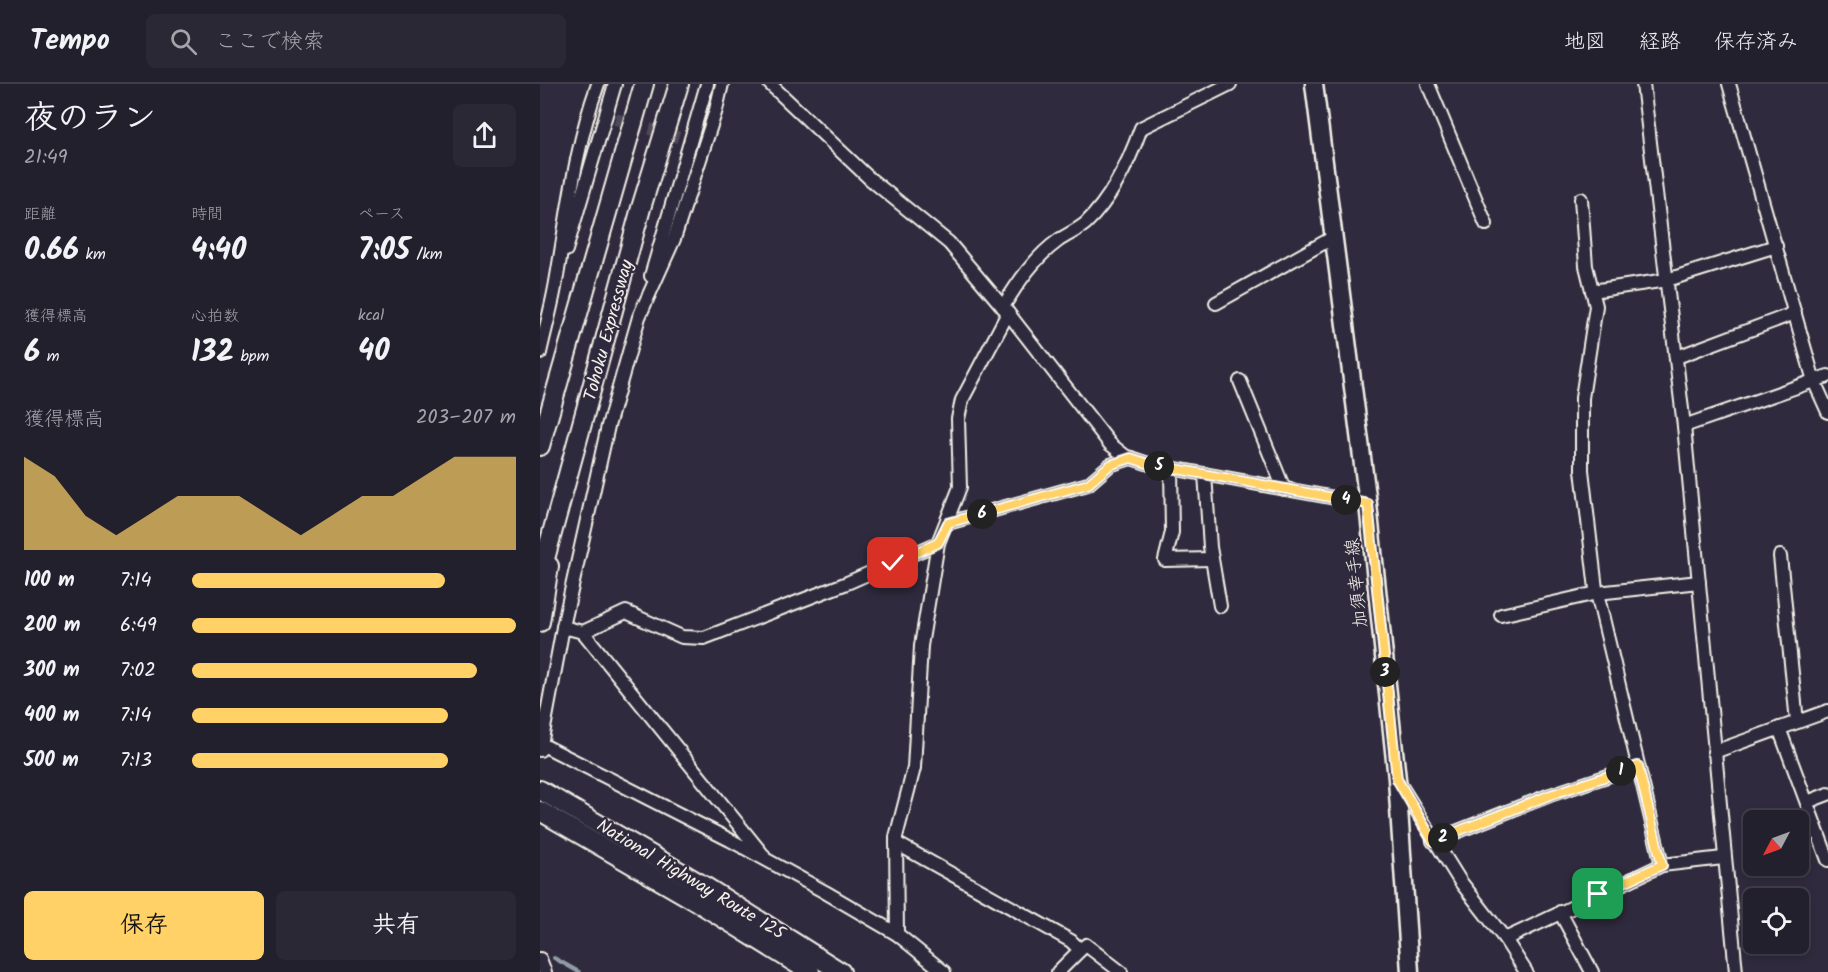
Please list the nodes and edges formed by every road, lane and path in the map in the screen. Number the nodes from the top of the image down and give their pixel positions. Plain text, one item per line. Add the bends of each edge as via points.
1 (598, 84) edge
2 (615, 84) edge
3 (644, 84) edge
4 (679, 84) edge
5 (706, 84) edge
6 (722, 84) edge
7 (770, 84) edge
8 (1230, 84) edge
9 (1314, 84) edge
10 (1428, 84) edge
11 (1643, 84) edge
12 (1729, 84) edge
13 (1581, 200) dead end
14 (1486, 224) dead end
15 (1334, 237) junction
16 (1776, 246) junction
17 (1667, 280) junction
18 (556, 283) junction
19 (1592, 291) junction
20 (1216, 303) dead end
21 (1006, 310) junction
22 (1795, 312) junction
23 (639, 317) junction
24 (540, 353) edge
25 (1677, 357) junction
26 (1828, 376) edge
27 (1240, 381) dead end
28 (1814, 381) junction
29 (1828, 412) edge
30 (1684, 426) junction
31 (540, 446) edge
32 (1131, 458) junction
33 (1171, 468) junction
34 (1205, 474) junction
35 (1284, 489) junction
36 (1368, 504) junction
37 (557, 514) junction
38 (948, 523) junction
39 (938, 543) junction
40 (1780, 556) dead end
41 (1212, 559) junction
42 (540, 577) edge
43 (1699, 582) junction
44 (1598, 593) junction
45 (1220, 606) dead end
46 (1501, 615) dead end
47 (540, 622) edge
48 (563, 627) junction
49 (583, 632) junction
50 (1828, 711) edge
51 (1797, 722) junction
52 (1779, 728) junction
53 (541, 744) edge
54 (540, 750) edge
55 (1714, 752) junction
56 (1638, 766) junction
57 (1397, 779) junction
58 (540, 790) edge
59 (1828, 794) edge
60 (1806, 802) junction
61 (540, 811) edge
62 (599, 833) junction
63 (1433, 841) junction
64 (896, 843) junction
65 (1723, 858) junction
66 (767, 860) junction
67 (1828, 860) edge
68 (1662, 865) junction
69 (1560, 912) junction
70 (897, 934) junction
71 (1505, 939) junction
72 (1080, 950) junction
73 (540, 959) edge
74 (545, 972) edge
75 (810, 972) edge
76 (840, 972) edge
77 (944, 972) edge
78 (1058, 972) edge
79 (1121, 972) edge
80 (1410, 972) edge
81 (1526, 972) edge
82 (1592, 972) edge
83 (1736, 972) edge

1 - 18 street via 570,191
2 - 18 street via 610,117
3 - 31 highway, Tohoku Expressway
4 - 37 highway, Tohoku Expressway
5 - 23 street via 685,139
6 - 23 street via 674,239
7 - 21 street via 869,178 949,243
8 - 21 street via 1141,128 1127,166 1101,205 1088,221 1058,241 1027,271
9 - 15 main road, 加須幸手線
10 - 14 street
11 - 17 street
12 - 16 street
13 - 19 street
15 - 20 street
15 - 36 main road, 加須幸手線
16 - 17 street
16 - 22 street
17 - 19 street
17 - 25 street
18 - 24 street
19 - 44 street via 1596,306 1582,398 1582,470
21 - 32 street via 1110,444
21 - 38 street via 962,400 958,437 960,486
22 - 25 street
22 - 28 street
23 - 48 street via 608,426
25 - 30 street
26 - 28 street
27 - 35 street
28 - 29 street
28 - 30 street
30 - 43 street
32 - 33 street
32 - 38 street via 1110,465 1088,484
33 - 34 street
33 - 41 street via 1172,532 1165,560
34 - 35 street
34 - 41 street
35 - 36 street
36 - 57 main road, 加須幸手線
37 - 42 highway, Tohoku Expressway
37 - 47 highway
38 - 39 street
39 - 49 street via 704,638 682,637 626,612
39 - 64 street via 921,646 914,768
40 - 51 street
41 - 45 street
43 - 44 street
43 - 55 street
44 - 46 street
44 - 56 street
48 - 49 street
48 - 53 street
49 - 66 street
50 - 51 street
51 - 52 street
52 - 55 street
52 - 60 street
53 - 54 street
53 - 66 street
55 - 65 street
56 - 63 street via 1550,795
56 - 68 street
57 - 63 street
57 - 80 main road, 加須幸手線
58 - 62 highway, National Highway Route 125
59 - 60 street
60 - 67 street
61 - 62 highway, National Highway Route 125
62 - 75 highway, National Highway Route 125
62 - 76 highway, National Highway Route 125
63 - 71 street
64 - 70 street
64 - 72 street via 1071,941
65 - 68 street
65 - 83 street
66 - 70 street
68 - 69 street
69 - 71 street
69 - 82 street
70 - 77 street
71 - 81 street
72 - 78 street
72 - 79 street via 1086,945
73 - 74 street

